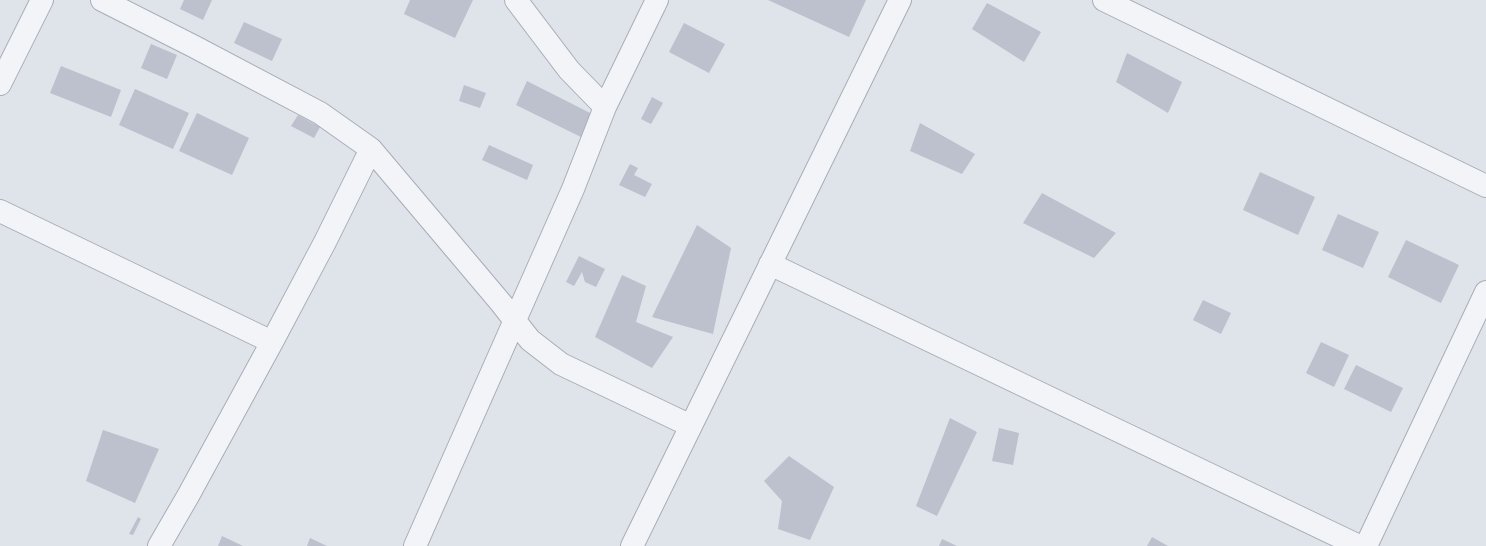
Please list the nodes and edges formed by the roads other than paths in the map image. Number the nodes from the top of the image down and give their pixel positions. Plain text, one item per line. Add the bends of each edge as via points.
1 (42, 0) edge
2 (102, 0) edge
3 (516, 0) edge
4 (657, 0) edge
5 (900, 0) edge
6 (1104, 0) edge
7 (0, 84) edge
8 (605, 107) junction
9 (371, 149) junction
10 (1486, 186) edge
11 (0, 211) edge
12 (770, 264) junction
13 (1486, 292) edge
14 (514, 319) junction
15 (272, 342) junction
16 (691, 426) junction
17 (159, 546) edge
18 (415, 546) edge
19 (632, 546) edge
20 (1359, 546) edge
21 (1366, 546) edge

1 - 7 street
2 - 9 street via 320,113
3 - 8 street via 569,70
4 - 8 street
5 - 12 street
6 - 10 street
8 - 14 street via 573,189
9 - 14 street
9 - 15 street
11 - 15 street
12 - 16 street
12 - 20 street
13 - 21 street
14 - 16 street via 530,340 561,364
14 - 18 street
15 - 17 street
16 - 19 street

